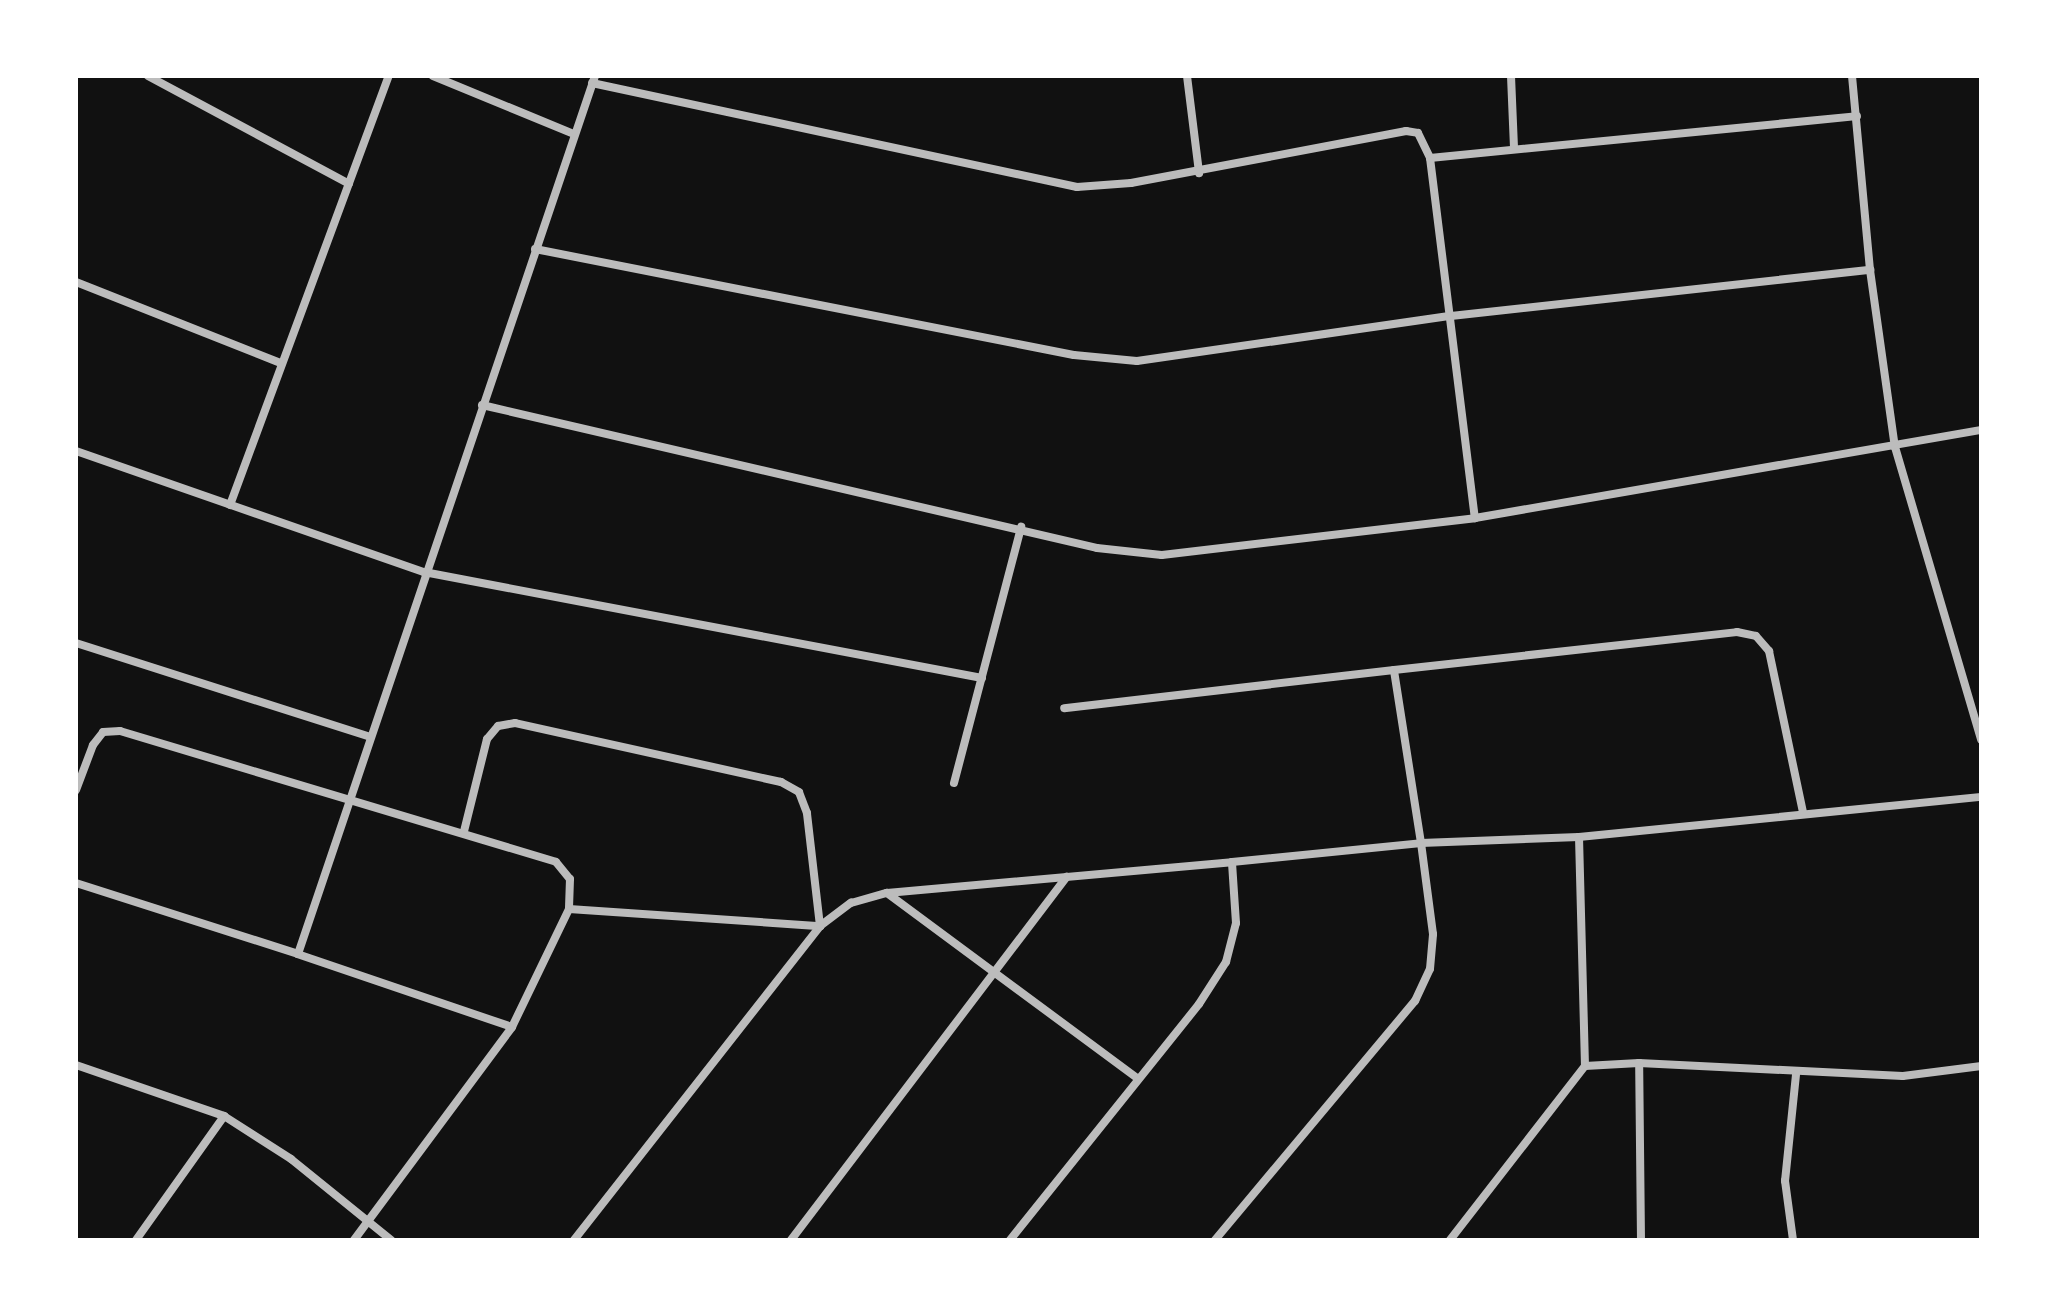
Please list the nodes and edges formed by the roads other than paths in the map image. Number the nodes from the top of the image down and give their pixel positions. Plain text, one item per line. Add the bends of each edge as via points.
1 (148, 76) edge
2 (389, 76) edge
3 (433, 76) edge
4 (1187, 76) edge
5 (1511, 76) edge
6 (1852, 76) edge
7 (594, 80) edge
8 (1857, 116) junction
9 (574, 134) junction
10 (1514, 149) junction
11 (1430, 158) junction
12 (1199, 173) junction
13 (349, 184) junction
14 (535, 249) junction
15 (1870, 270) junction
16 (76, 282) edge
17 (1451, 316) junction
18 (281, 363) junction
19 (482, 405) junction
20 (1981, 430) edge
21 (1895, 447) junction
22 (76, 451) edge
23 (230, 505) junction
24 (1475, 518) junction
25 (1021, 527) junction
26 (424, 572) junction
27 (76, 643) edge
28 (1394, 670) junction
29 (982, 678) junction
30 (1981, 706) edge
31 (1064, 708) dead end
32 (1971, 710) junction
33 (368, 736) junction
34 (1981, 740) edge
35 (954, 783) dead end
36 (76, 790) edge
37 (1981, 797) edge
38 (347, 799) junction
39 (1803, 813) junction
40 (464, 831) junction
41 (1579, 837) junction
42 (1421, 843) junction
43 (1232, 862) junction
44 (1067, 877) junction
45 (76, 883) edge
46 (887, 893) junction
47 (569, 909) junction
48 (820, 926) junction
49 (298, 954) junction
50 (996, 973) junction
51 (512, 1027) junction
52 (1639, 1063) junction
53 (76, 1065) edge
54 (1585, 1066) junction
55 (1981, 1066) edge
56 (1796, 1075) junction
57 (1136, 1077) junction
58 (224, 1116) junction
59 (368, 1222) junction
60 (136, 1240) edge
61 (354, 1240) edge
62 (391, 1240) edge
63 (574, 1240) edge
64 (791, 1240) edge
65 (1010, 1240) edge
66 (1215, 1240) edge
67 (1450, 1240) edge
68 (1641, 1240) edge
69 (1793, 1240) edge

1 - 13 street
2 - 13 street
3 - 9 street
4 - 12 street
5 - 10 street
6 - 8 street
7 - 9 street
7 - 12 street via 1077,187
8 - 10 street
8 - 15 street
9 - 14 street
10 - 11 street
11 - 12 street via 1426,140 1406,131
11 - 17 street
13 - 18 street
14 - 17 street via 1074,355 1137,361
14 - 19 street
15 - 17 street
15 - 21 street
16 - 18 street
17 - 24 street
18 - 23 street
19 - 25 street
19 - 26 street
20 - 21 street
21 - 24 street
21 - 32 street
22 - 23 street
23 - 26 street
24 - 25 street via 1162,555 1097,548
25 - 29 street
26 - 29 street
26 - 33 street
27 - 33 street
28 - 31 street
28 - 39 street via 1737,632 1756,636 1769,651
28 - 42 street
29 - 35 street
30 - 32 street
32 - 34 street
33 - 38 street
36 - 38 street via 93,745 103,732 120,731
37 - 39 street
38 - 40 street
38 - 49 street
39 - 41 street
40 - 47 street via 556,862 570,879
40 - 48 street via 487,739 498,726 515,723 781,782 799,792 807,813
41 - 42 street
41 - 54 street
42 - 43 street
42 - 66 street via 1433,934 1430,969 1415,1001
43 - 44 street
43 - 57 street via 1236,923 1226,962 1199,1004
44 - 46 street
44 - 50 street
45 - 49 street
46 - 48 street via 851,903
46 - 50 street
47 - 48 street
47 - 51 street
48 - 63 street
49 - 51 street
50 - 57 street
50 - 64 street
51 - 59 street
52 - 54 street
52 - 56 street
52 - 68 street
53 - 58 street
54 - 67 street
55 - 56 street via 1903,1076
56 - 69 street via 1785,1181
57 - 65 street
58 - 59 street via 291,1159
58 - 60 street
59 - 61 street
59 - 62 street

